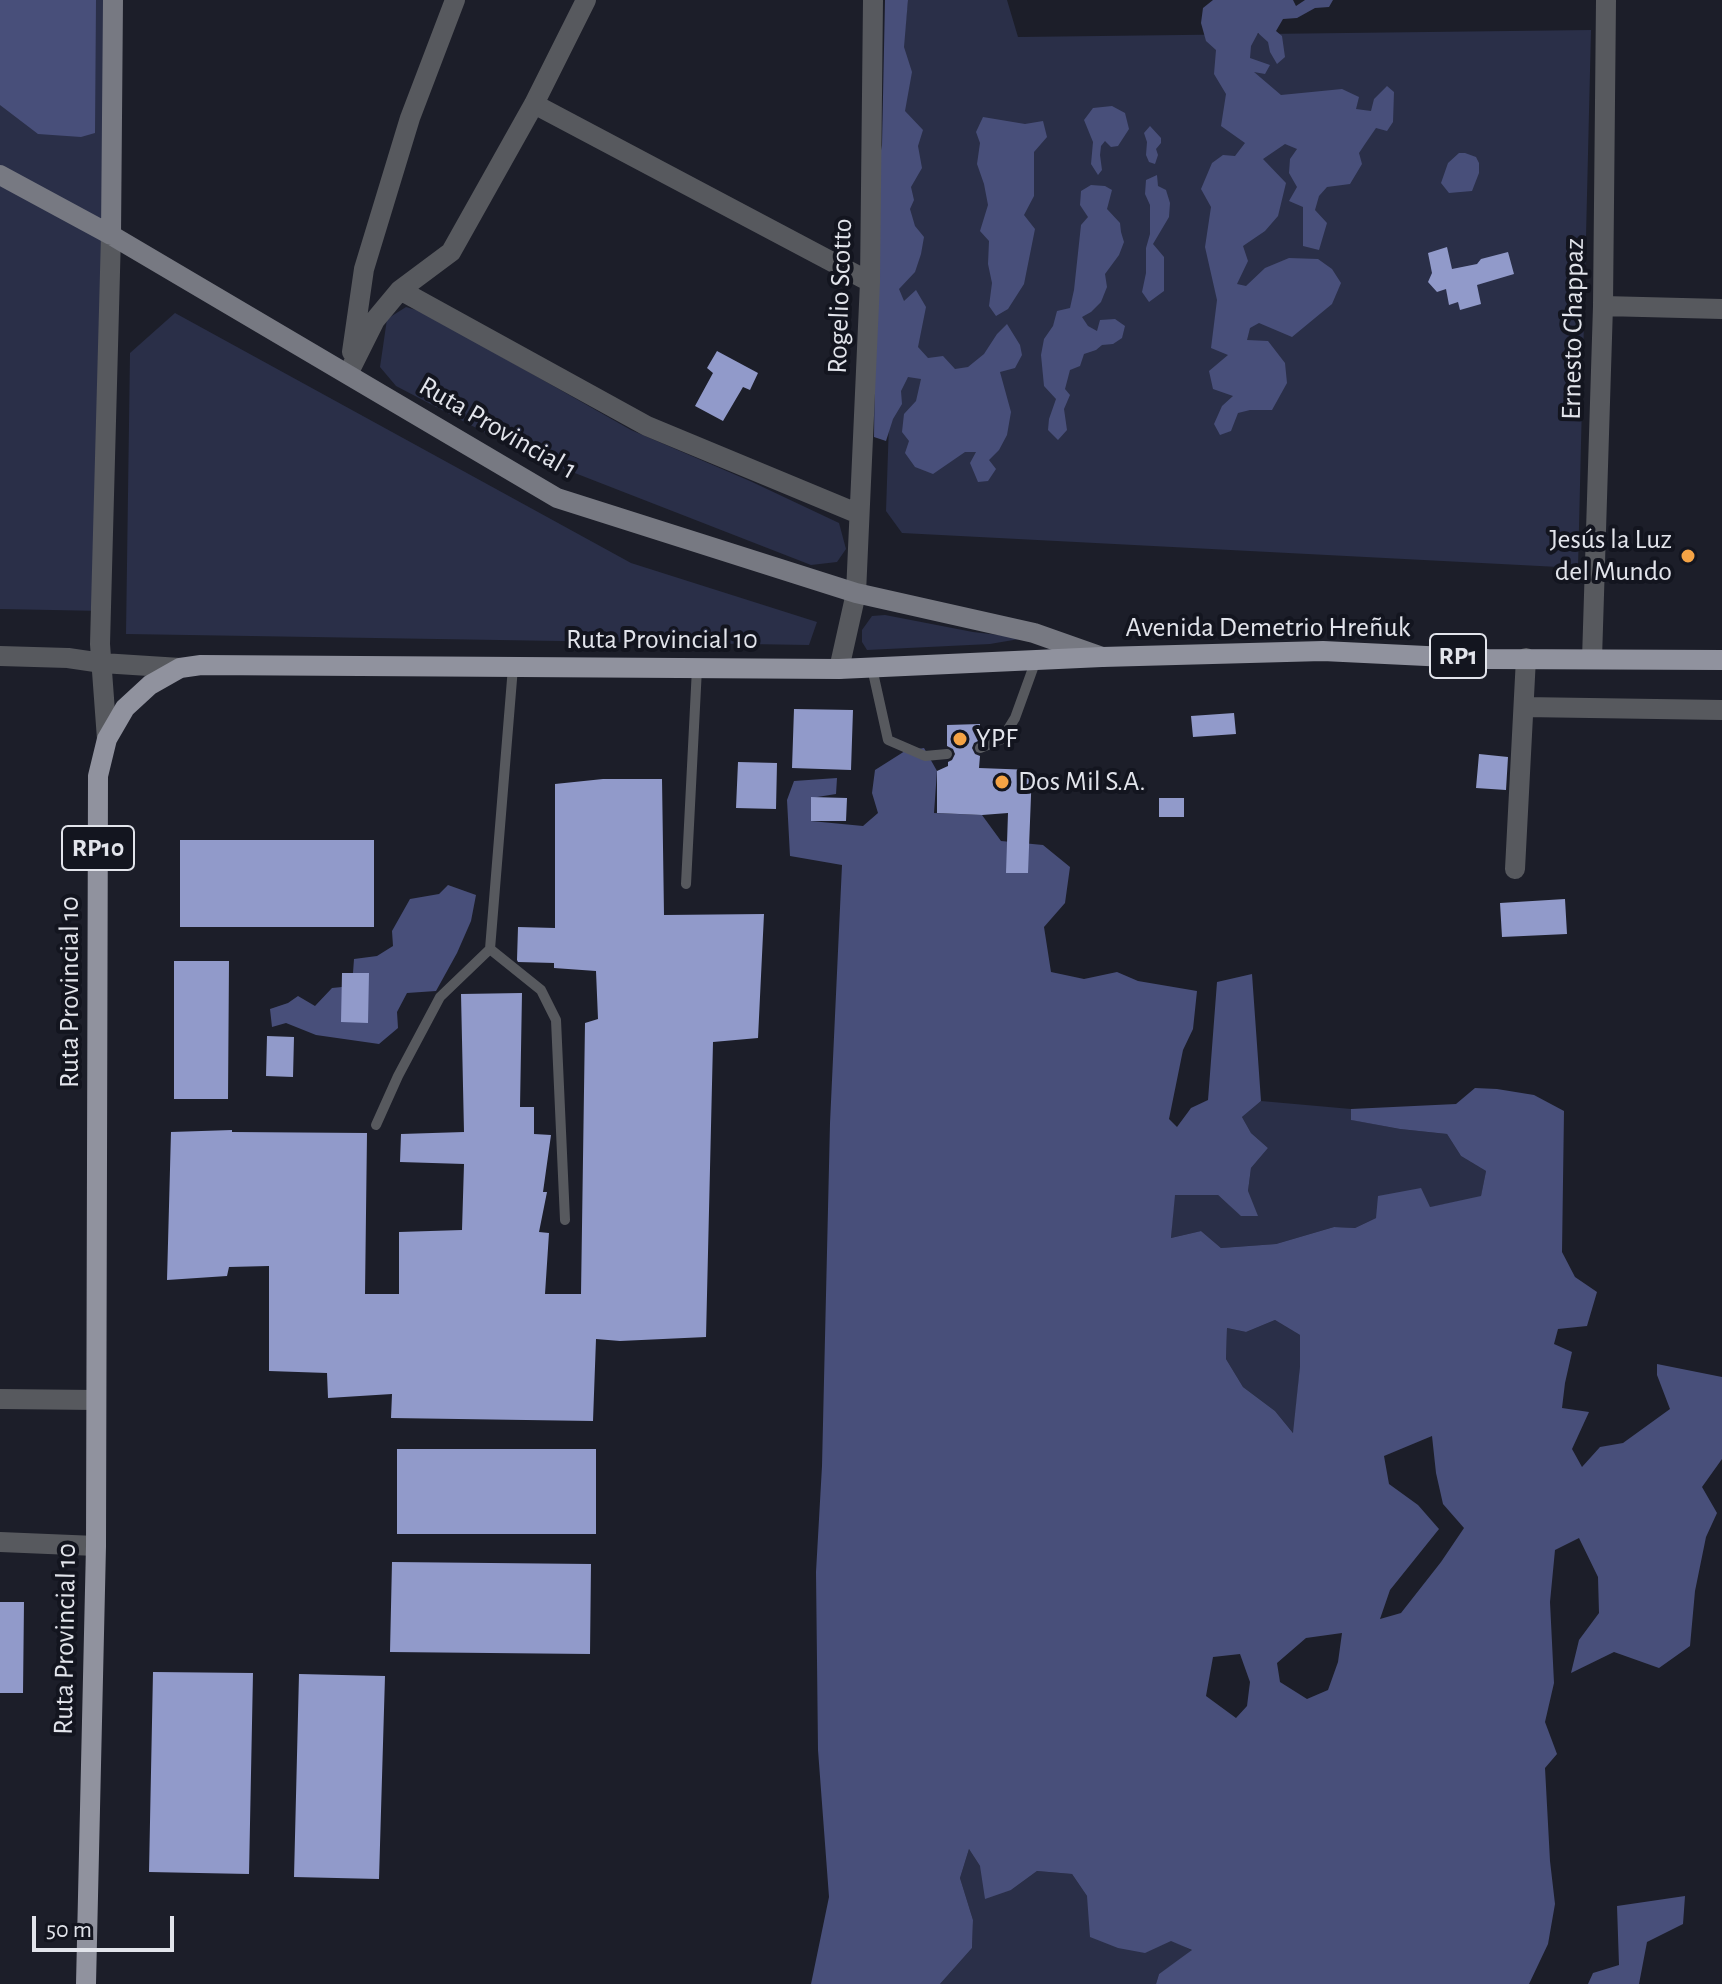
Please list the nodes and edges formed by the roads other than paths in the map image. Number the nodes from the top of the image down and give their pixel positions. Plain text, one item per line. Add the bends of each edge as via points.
1 (113, 0) edge
2 (455, 0) edge
3 (586, 0) edge
4 (873, 0) edge
5 (1606, 0) edge
6 (534, 104) junction
7 (0, 175) edge
8 (111, 235) junction
9 (870, 282) junction
10 (400, 290) junction
11 (1603, 306) junction
12 (1722, 309) edge
13 (348, 374) junction
14 (859, 514) junction
15 (856, 593) junction
16 (0, 656) edge
17 (1102, 657) junction
18 (1526, 658) junction
19 (1592, 659) junction
20 (1036, 660) junction
21 (1722, 660) edge
22 (102, 663) junction
23 (513, 667) junction
24 (180, 668) junction
25 (697, 668) junction
26 (872, 668) junction
27 (839, 669) junction
28 (1524, 707) junction
29 (1722, 710) edge
30 (107, 739) junction
31 (980, 748) dead end
32 (947, 754) dead end
33 (1515, 869) dead end
34 (686, 884) dead end
35 (490, 949) junction
36 (376, 1125) dead end
37 (565, 1220) dead end
38 (0, 1399) edge
39 (96, 1400) junction
40 (0, 1542) edge
41 (96, 1546) junction
42 (86, 1984) edge

1 - 8 main road
2 - 13 street via 410,118 364,269
3 - 6 street
4 - 9 street, Rogelio Scotto
5 - 11 street, Ernesto Chappaz
6 - 9 street
6 - 10 street via 451,252
7 - 8 main road, Ruta Provincial 1 / RP1
8 - 13 main road, Ruta Provincial 1 / RP1
8 - 22 street
9 - 14 street, Rogelio Scotto
10 - 13 street via 375,320
10 - 14 street via 647,426
11 - 12 street
11 - 19 street, Ernesto Chappaz
13 - 15 main road, Ruta Provincial 1 / RP1 via 557,498
14 - 15 street, Rogelio Scotto
15 - 17 main road, Ruta Provincial 1 / RP1 via 1034,633
15 - 27 street, Rogelio Scotto
16 - 22 street
17 - 18 main road, Avenida Demetrio Hreñuk / RP1 via 1323,651
17 - 20 main road, Ruta Provincial 10 / RP10
18 - 19 main road, Avenida Demetrio Hreñuk / RP1
18 - 28 street
19 - 21 main road, Avenida Demetrio Hreñuk / RP1
20 - 26 main road, Ruta Provincial 10 / RP10
20 - 31 lane via 1002,739
22 - 24 street
22 - 30 street
23 - 24 main road, Ruta Provincial 10 / RP10
23 - 25 main road, Ruta Provincial 10 / RP10
23 - 35 lane
24 - 30 main road, Ruta Provincial 10 / RP10 via 125,708
25 - 27 main road, Ruta Provincial 10 / RP10
25 - 34 lane
26 - 27 main road, Ruta Provincial 10 / RP10
26 - 32 lane via 888,740 925,756
28 - 29 street
28 - 33 street
30 - 39 main road, Ruta Provincial 10 / RP10 via 98,776
35 - 36 lane via 440,997
35 - 37 lane via 541,990 556,1020
38 - 39 street
39 - 41 main road, Ruta Provincial 10 / RP10
40 - 41 street
41 - 42 main road, Ruta Provincial 10 / RP10

